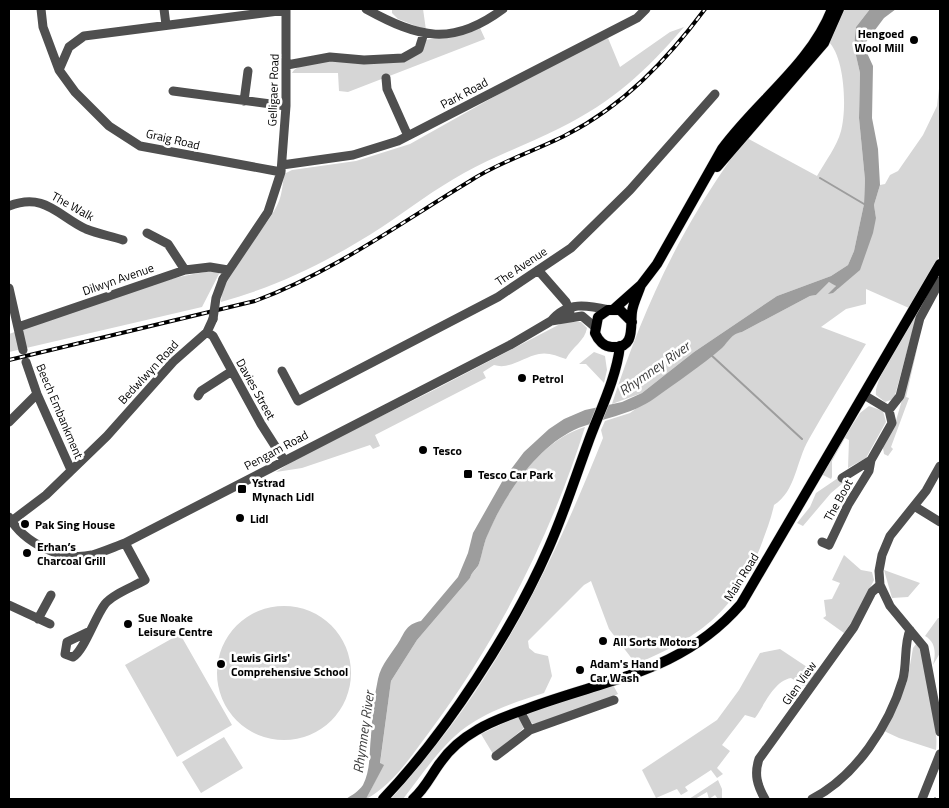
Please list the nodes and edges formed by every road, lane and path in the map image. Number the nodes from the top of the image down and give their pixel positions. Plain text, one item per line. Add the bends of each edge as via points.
1 (41, 9) edge
2 (164, 9) edge
3 (366, 9) edge
4 (390, 9) edge
5 (503, 9) edge
6 (646, 9) edge
7 (832, 9) edge
8 (839, 9) edge
9 (286, 10) edge
10 (246, 12) edge
11 (383, 17) junction
12 (166, 25) junction
13 (424, 33) junction
14 (287, 65) junction
15 (59, 70) junction
16 (248, 71) dead end
17 (386, 78) dead end
18 (173, 91) dead end
19 (715, 94) dead end
20 (244, 101) junction
21 (286, 106) junction
22 (408, 136) junction
23 (281, 168) junction
24 (699, 192) junction
25 (9, 206) edge
26 (146, 233) dead end
27 (124, 240) dead end
28 (940, 264) edge
29 (185, 270) junction
30 (228, 270) junction
31 (538, 270) junction
32 (940, 281) edge
33 (641, 285) junction
34 (9, 288) edge
35 (569, 307) junction
36 (612, 310) junction
37 (576, 316) junction
38 (551, 321) junction
39 (632, 322) junction
40 (18, 327) junction
41 (595, 327) junction
42 (207, 332) junction
43 (620, 346) junction
44 (23, 350) dead end
45 (26, 362) dead end
46 (232, 371) junction
47 (282, 371) dead end
48 (37, 394) junction
49 (864, 395) junction
50 (198, 396) dead end
51 (889, 410) junction
52 (9, 422) edge
53 (284, 460) junction
54 (871, 460) junction
55 (940, 466) edge
56 (71, 470) junction
57 (842, 478) dead end
58 (914, 506) junction
59 (10, 521) edge
60 (940, 522) edge
61 (822, 542) dead end
62 (125, 543) junction
63 (880, 585) junction
64 (51, 595) dead end
65 (9, 605) edge
66 (38, 619) junction
67 (50, 624) dead end
68 (910, 630) junction
69 (88, 632) dead end
70 (614, 700) dead end
71 (520, 711) junction
72 (530, 730) junction
73 (940, 732) edge
74 (940, 754) edge
75 (496, 756) dead end
76 (422, 795) edge
77 (383, 799) edge
78 (413, 799) edge
79 (765, 799) edge
80 (812, 799) edge
81 (922, 799) edge

1 - 15 street, Graig Road via 43,27
2 - 12 street
3 - 11 street
4 - 11 street
5 - 13 street via 482,24 462,32
6 - 22 street, Park Road via 637,18
7 - 24 main road via 817,39 730,138
8 - 24 main road via 824,42 714,169
9 - 10 street
9 - 14 street, Gelligaer Road
10 - 12 street
11 - 13 street via 411,31
12 - 15 street via 84,36 69,48
13 - 14 street via 419,49 402,58 364,60 330,57
14 - 21 street, Gelligaer Road
15 - 23 street, Graig Road via 75,92 109,126 140,146
16 - 20 street
17 - 22 street via 387,89
18 - 20 street
19 - 31 street, The Avenue via 630,190 571,248
20 - 21 street
21 - 23 street, Gelligaer Road
22 - 23 street, Park Road via 353,155
23 - 30 street, Bedwlwyn Road via 268,212
24 - 33 main road via 673,240
25 - 27 street, The Walk via 40,202 86,228
26 - 29 street via 168,244
28 - 49 main road, Main Road
29 - 30 street, Dilwyn Avenue via 210,267
29 - 40 street, Dilwyn Avenue
30 - 42 street, Bedwlwyn Road, bridge
31 - 35 street
31 - 47 street, The Avenue via 498,297 298,401
32 - 51 street via 920,318 900,396
33 - 36 main road
33 - 39 main road via 633,307
34 - 40 street
35 - 36 street via 584,305
35 - 37 street
35 - 38 street, Pengam Road via 557,313
36 - 39 main road via 624,313
36 - 41 main road via 598,317
37 - 38 street, Pengam Road
37 - 41 street via 582,316
38 - 53 street, Pengam Road
39 - 43 main road via 632,334
40 - 44 street
41 - 43 main road via 601,343 613,348
42 - 46 street, Davies Street via 213,336
42 - 56 street, Bedwlwyn Road via 173,362 107,436
43 - 77 main road via 606,395 549,547 506,630 428,746
45 - 48 street, Beech Embankment
46 - 50 street
46 - 53 street, Davies Street via 260,424
48 - 52 street
48 - 56 street, Beech Embankment
49 - 51 street
49 - 71 main road, Main Road via 741,604 726,621 698,644 668,661
51 - 54 street via 892,423
53 - 62 street, Pengam Road
54 - 57 street
54 - 61 street, The Boot via 869,471 829,545
55 - 58 street
56 - 59 street, Bedwlwyn Road via 46,495
58 - 60 street
58 - 63 street via 890,536 882,555
59 - 62 street, Pengam Road via 31,541 51,551 71,555 91,555
62 - 69 street via 145,580 106,603
63 - 68 street via 890,606
63 - 79 street, Glen View via 874,588 854,628 759,759 757,783
64 - 66 street
65 - 66 street
66 - 67 street
68 - 73 street via 924,647
68 - 80 street via 903,679 877,735 843,776
70 - 72 street
71 - 72 street
71 - 76 main road, Main Road via 462,740 441,761
72 - 75 street
74 - 81 street
76 - 78 main road

